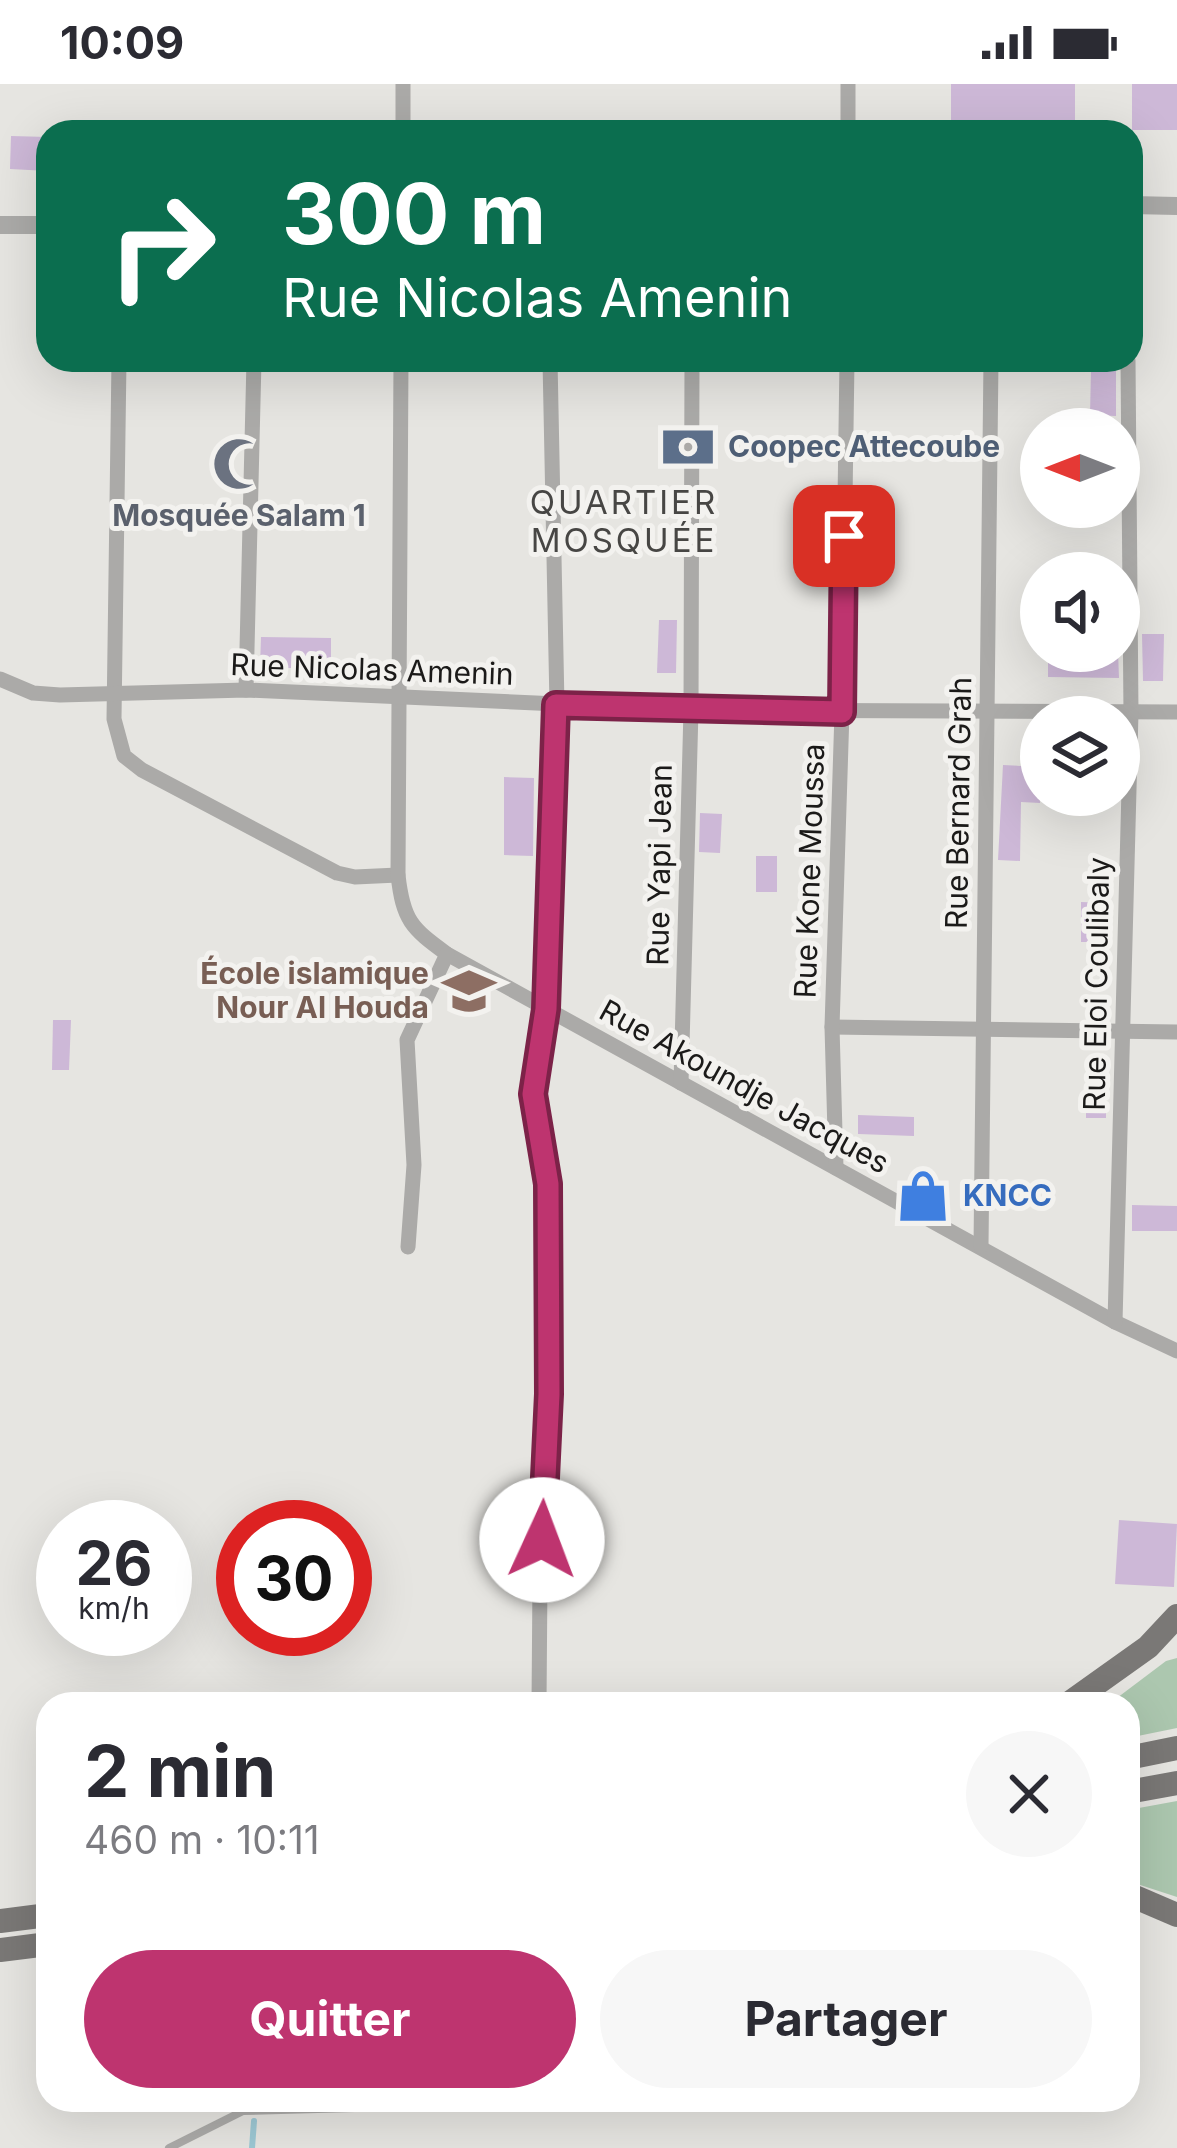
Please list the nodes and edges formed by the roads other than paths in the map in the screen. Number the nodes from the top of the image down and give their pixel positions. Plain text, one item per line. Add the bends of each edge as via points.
1 (403, 84) edge
2 (848, 84) edge
3 (403, 120) edge
4 (848, 120) edge
5 (1143, 205) edge
6 (1177, 206) edge
7 (0, 225) edge
8 (36, 226) edge
9 (119, 372) edge
10 (254, 372) edge
11 (401, 372) edge
12 (550, 372) edge
13 (692, 372) edge
14 (847, 372) edge
15 (992, 372) edge
16 (1128, 372) edge
17 (0, 679) edge
18 (246, 690) junction
19 (116, 692) junction
20 (1131, 696) edge
21 (402, 698) junction
22 (556, 705) junction
23 (691, 710) junction
24 (842, 712) junction
25 (1177, 712) edge
26 (987, 713) junction
27 (1020, 713) edge
28 (1140, 713) edge
29 (1129, 816) edge
30 (398, 875) junction
31 (446, 954) junction
32 (546, 1009) junction
33 (832, 1027) junction
34 (983, 1030) junction
35 (1124, 1032) junction
36 (1177, 1032) edge
37 (681, 1084) junction
38 (836, 1168) junction
39 (981, 1246) junction
40 (408, 1247) dead end
41 (1114, 1322) junction
42 (1177, 1351) edge
43 (1177, 1616) edge
44 (1177, 1642) edge
45 (1148, 1647) junction
46 (539, 1692) edge
47 (1086, 1692) edge
48 (1177, 1748) edge
49 (1140, 1756) edge
50 (1177, 1783) edge
51 (1140, 1790) edge
52 (1140, 1899) edge
53 (1177, 1915) edge
54 (36, 1916) edge
55 (0, 1921) edge
56 (36, 1946) edge
57 (0, 1950) edge
58 (240, 2112) edge
59 (169, 2148) edge

1 - 3 street
2 - 4 street
5 - 6 street
7 - 8 street
9 - 19 street
10 - 18 street
11 - 21 street, Rue Akoundje Jacques
12 - 22 street
13 - 23 street, Rue Yapi Jean
14 - 24 street, Rue Kone Moussa
15 - 26 street, Rue Bernard Grah
16 - 20 street, Rue Eloi Coulibaly
17 - 19 street, Rue Nicolas Amenin via 34,693
18 - 19 street, Rue Nicolas Amenin
18 - 21 street, Rue Nicolas Amenin
19 - 30 street via 117,739 142,770 337,873
21 - 22 street, Rue Nicolas Amenin
21 - 30 street, Rue Akoundje Jacques
22 - 23 street, Rue Nicolas Amenin
22 - 32 street
23 - 24 street, Rue Nicolas Amenin
23 - 37 street, Rue Yapi Jean
24 - 26 street, Rue Nicolas Amenin
24 - 33 street, Rue Kone Moussa
25 - 28 street, Rue Nicolas Amenin
26 - 27 street, Rue Nicolas Amenin
26 - 34 street, Rue Bernard Grah
29 - 35 street, Rue Eloi Coulibaly
30 - 31 street, Rue Akoundje Jacques via 404,915
31 - 32 street, Rue Akoundje Jacques
31 - 40 street via 407,1040 414,1165
32 - 37 street, Rue Akoundje Jacques
32 - 46 street via 533,1094 548,1184
33 - 34 street
33 - 38 street, Rue Kone Moussa
34 - 35 street
34 - 39 street, Rue Bernard Grah
35 - 36 street
35 - 41 street, Rue Eloi Coulibaly
37 - 38 street, Rue Akoundje Jacques
38 - 39 street, Rue Akoundje Jacques
39 - 41 street, Rue Akoundje Jacques
41 - 42 street, Rue Akoundje Jacques
43 - 45 main road
44 - 45 main road
45 - 47 main road
48 - 49 main road
50 - 51 main road
52 - 53 main road
54 - 55 main road
56 - 57 main road
58 - 59 lane

